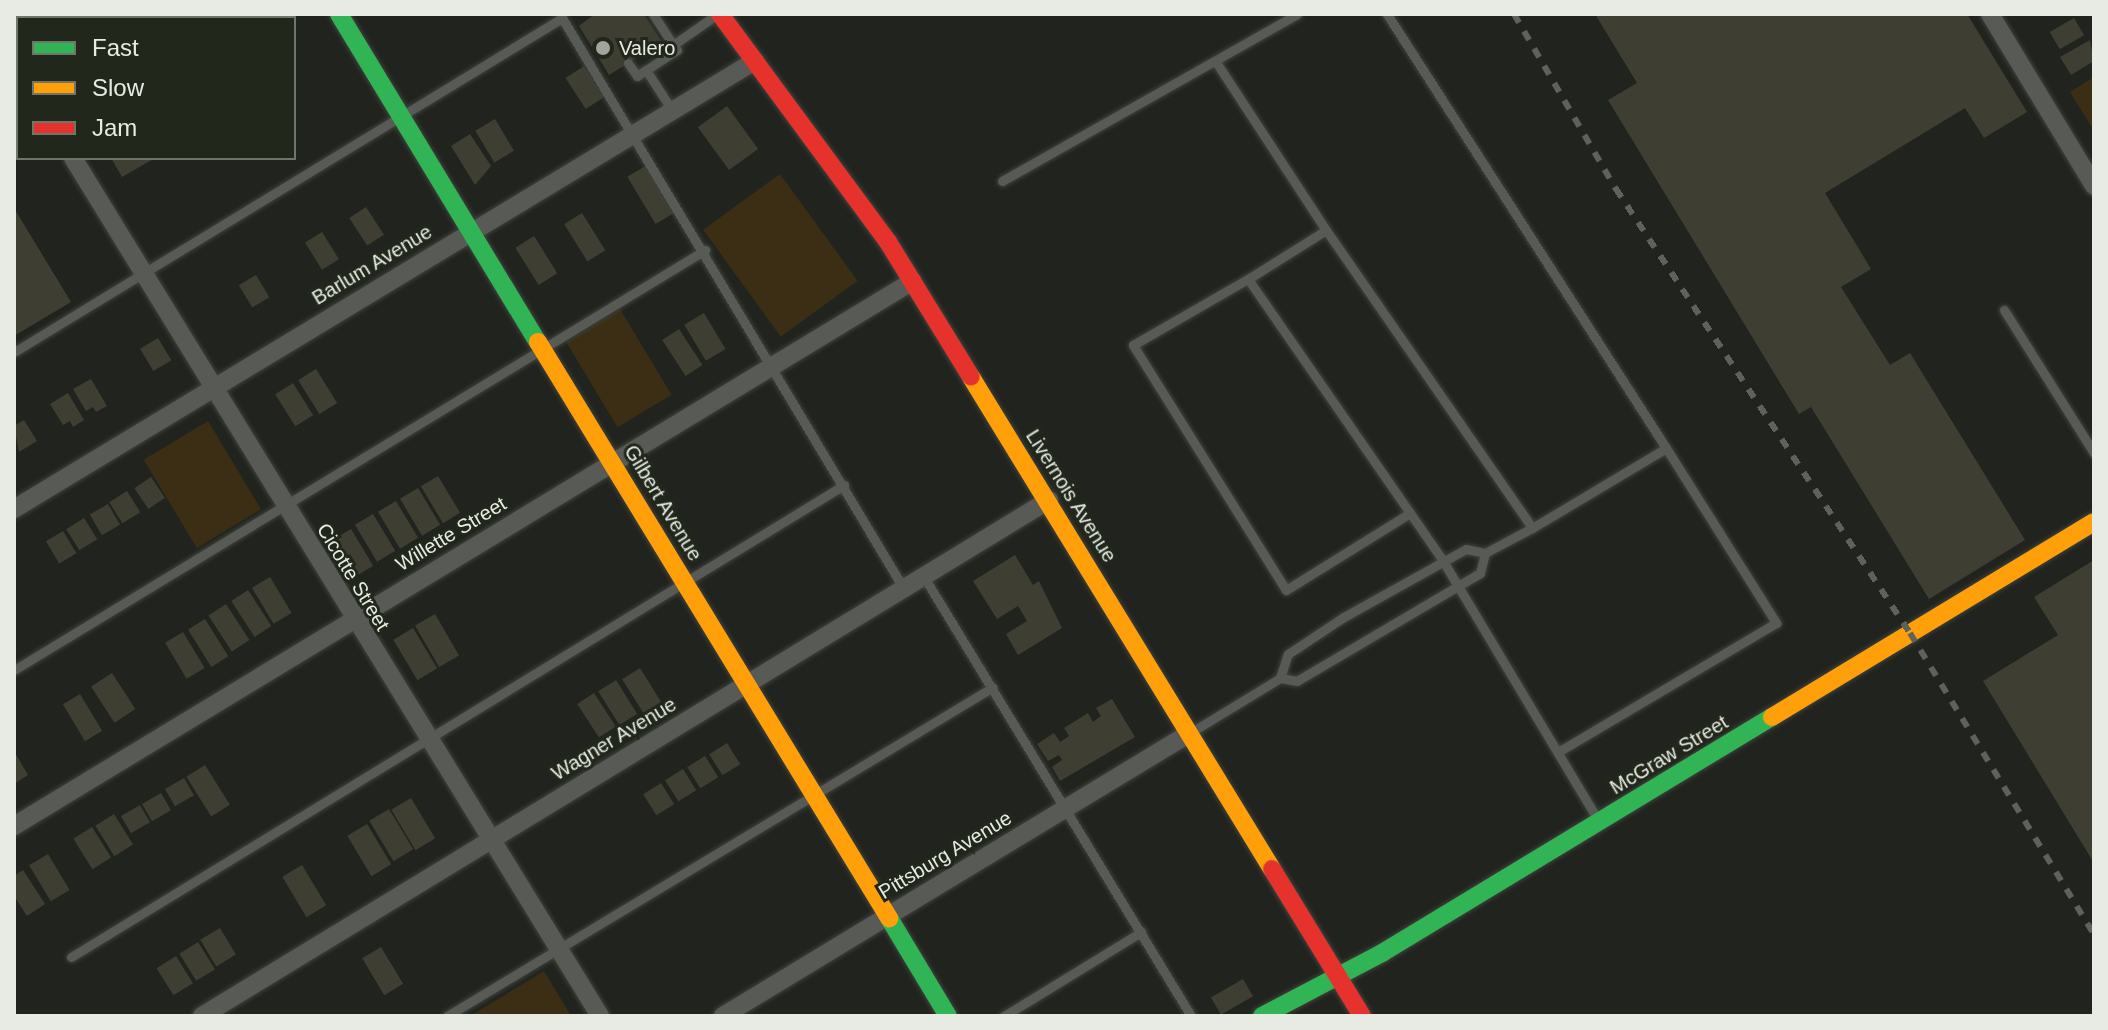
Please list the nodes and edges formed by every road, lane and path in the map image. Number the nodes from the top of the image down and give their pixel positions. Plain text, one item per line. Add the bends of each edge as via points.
1 (339, 14) edge
2 (653, 14) edge
3 (1297, 14) edge
4 (1387, 14) edge
5 (1990, 14) edge
6 (726, 16) edge
7 (673, 45) junction
8 (755, 61) junction
9 (1216, 62) junction
10 (628, 63) dead end
11 (646, 70) junction
12 (672, 110) junction
13 (402, 118) junction
14 (634, 133) junction
15 (74, 160) edge
16 (1002, 181) dead end
17 (2094, 186) edge
18 (1326, 230) junction
19 (470, 231) junction
20 (705, 250) junction
21 (143, 274) junction
22 (1248, 279) junction
23 (913, 281) junction
24 (2004, 310) dead end
25 (542, 348) junction
26 (14, 352) edge
27 (773, 364) junction
28 (212, 387) junction
29 (1666, 448) junction
30 (2094, 453) edge
31 (612, 461) junction
32 (844, 485) junction
33 (1049, 500) junction
34 (284, 505) junction
35 (14, 509) edge
36 (1410, 513) junction
37 (2094, 522) edge
38 (1532, 528) junction
39 (1485, 553) junction
40 (1443, 561) junction
41 (924, 577) junction
42 (684, 579) junction
43 (1459, 585) junction
44 (904, 589) junction
45 (353, 619) junction
46 (14, 670) edge
47 (1280, 678) junction
48 (748, 684) junction
49 (993, 687) junction
50 (1190, 733) junction
51 (427, 735) junction
52 (1558, 752) junction
53 (816, 796) junction
54 (1067, 807) junction
55 (1600, 823) junction
56 (14, 826) edge
57 (494, 838) junction
58 (888, 916) junction
59 (1141, 932) junction
60 (559, 948) junction
61 (71, 957) dead end
62 (1337, 976) junction
63 (202, 1016) edge
64 (447, 1016) edge
65 (600, 1016) edge
66 (723, 1016) edge
67 (948, 1016) edge
68 (1004, 1016) edge
69 (1191, 1016) edge
70 (1262, 1016) edge
71 (1362, 1016) edge

1 - 13 street, Gilbert Avenue
2 - 7 lane
3 - 9 lane
4 - 29 lane
5 - 17 street
6 - 7 lane
6 - 8 street, Livernois Avenue
7 - 11 lane via 677,50
8 - 12 street, Barlum Avenue
8 - 23 street, Livernois Avenue
9 - 16 lane
9 - 18 lane
10 - 11 lane via 637,76
11 - 12 lane
12 - 14 street, Barlum Avenue
13 - 14 lane via 562,18
13 - 19 street, Gilbert Avenue
13 - 21 lane
14 - 19 street, Barlum Avenue
14 - 20 lane
15 - 21 street, Cicotte Street
18 - 22 lane
18 - 38 lane
19 - 25 street, Gilbert Avenue
19 - 28 street, Barlum Avenue
20 - 25 lane
20 - 27 lane
21 - 26 lane
21 - 28 street, Cicotte Street
22 - 36 lane
22 - 36 lane via 1133,345 1286,590
23 - 27 street, Willette Street
23 - 33 street, Livernois Avenue
24 - 30 lane
25 - 31 street, Gilbert Avenue
25 - 34 lane
27 - 31 street, Willette Street
27 - 32 lane
28 - 34 street, Cicotte Street
28 - 35 street, Barlum Avenue
29 - 38 lane
29 - 52 lane via 1776,623
31 - 42 street, Gilbert Avenue
31 - 45 street, Willette Street
32 - 42 lane
32 - 44 lane
33 - 41 street, Wagner Avenue
33 - 50 street, Livernois Avenue
34 - 45 street, Cicotte Street
34 - 46 lane
36 - 40 lane
37 - 55 street, McGraw Street
38 - 39 lane
39 - 40 lane via 1466,549
39 - 43 lane via 1480,573
40 - 43 lane
40 - 47 lane via 1288,654
41 - 44 street, Wagner Avenue
41 - 49 lane
42 - 48 street, Gilbert Avenue
42 - 51 lane
43 - 47 lane via 1297,681
43 - 52 lane
44 - 48 street, Wagner Avenue
45 - 51 street, Cicotte Street
45 - 56 street, Willette Street
47 - 50 lane
48 - 53 street, Gilbert Avenue
48 - 57 street, Wagner Avenue
49 - 53 lane
49 - 54 lane
50 - 54 street, Pittsburg Avenue
50 - 62 street, Livernois Avenue
51 - 57 street, Cicotte Street
51 - 61 lane
52 - 55 lane
53 - 58 street, Gilbert Avenue
53 - 60 lane
54 - 58 street, Pittsburg Avenue
54 - 59 lane
55 - 62 street, McGraw Street
57 - 60 street, Cicotte Street
57 - 63 street, Wagner Avenue
58 - 66 street, Pittsburg Avenue
58 - 67 street, Gilbert Avenue
59 - 68 lane
59 - 69 lane
60 - 64 lane
60 - 65 street, Cicotte Street
62 - 70 street, McGraw Street
62 - 71 street, Livernois Avenue

